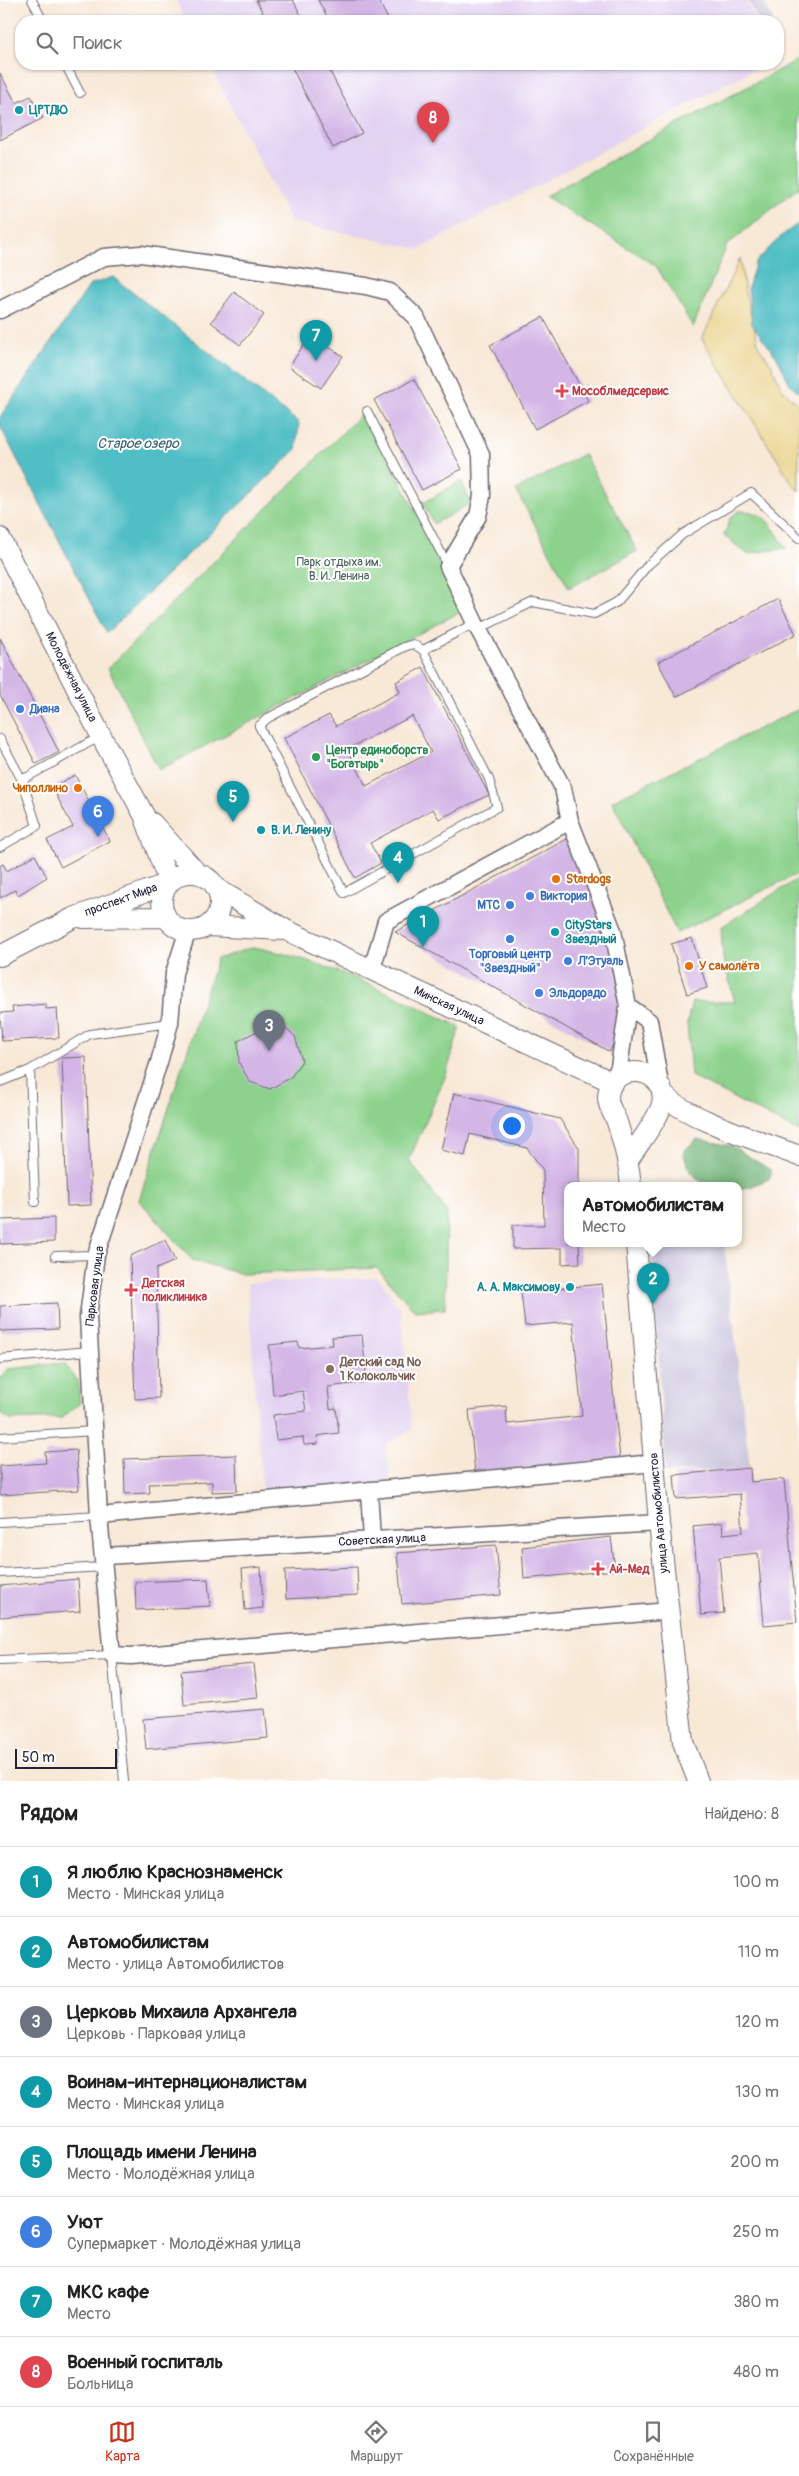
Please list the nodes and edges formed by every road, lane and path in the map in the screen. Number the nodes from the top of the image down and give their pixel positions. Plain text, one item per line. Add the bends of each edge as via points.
1 (32, 0) edge
2 (40, 15) edge
3 (68, 70) edge
4 (80, 93) dead end
5 (0, 310) edge
6 (367, 411) dead end
7 (0, 538) edge
8 (799, 538) edge
9 (448, 566) junction
10 (477, 626) junction
11 (423, 650) junction
12 (101, 736) junction
13 (0, 739) edge
14 (22, 780) junction
15 (144, 815) junction
16 (570, 821) junction
17 (0, 847) edge
18 (198, 873) junction
19 (169, 883) junction
20 (218, 889) junction
21 (166, 917) junction
22 (73, 918) junction
23 (208, 926) junction
24 (188, 930) junction
25 (286, 930) junction
26 (0, 956) edge
27 (372, 969) junction
28 (628, 1006) junction
29 (170, 1023) junction
30 (30, 1070) junction
31 (0, 1082) edge
32 (612, 1082) junction
33 (660, 1101) junction
34 (614, 1115) junction
35 (799, 1156) edge
36 (629, 1159) junction
37 (631, 1182) edge
38 (35, 1202) dead end
39 (636, 1247) edge
40 (96, 1255) junction
41 (55, 1256) dead end
42 (89, 1351) junction
43 (0, 1359) edge
44 (94, 1431) junction
45 (0, 1437) edge
46 (654, 1463) junction
47 (369, 1490) junction
48 (99, 1516) junction
49 (0, 1522) edge
50 (659, 1523) junction
51 (372, 1540) junction
52 (104, 1562) junction
53 (0, 1573) edge
54 (669, 1611) junction
55 (112, 1655) junction
56 (0, 1660) edge
57 (124, 1781) edge
58 (698, 1781) edge

1 - 2 lane
3 - 4 lane
5 - 9 street via 104,257 140,254 390,292 416,318 481,454 482,496 478,516
6 - 9 lane
7 - 12 street, Молодёжная улица
8 - 10 lane via 751,493 683,534 648,565 617,602 594,614 533,602
9 - 10 street
10 - 11 lane
10 - 16 street via 563,788
11 - 11 lane via 489,779 496,807 344,893 259,726 268,718 404,646 413,644
12 - 14 lane
12 - 15 street, Молодёжная улица
13 - 14 lane
14 - 17 lane via 37,826
15 - 18 street, Молодёжная улица
15 - 19 street, Молодёжная улица
16 - 27 street via 386,921
16 - 28 street via 613,931
18 - 19 street via 178,876
18 - 20 street
19 - 21 street via 163,894
19 - 22 street, проспект Мира
20 - 23 street via 220,905
20 - 25 street, Минская улица
21 - 22 street, проспект Мира
21 - 24 street via 180,929
22 - 26 street, проспект Мира
23 - 24 street
23 - 25 street, Минская улица
24 - 29 street, Парковая улица via 174,973
25 - 27 street, Минская улица
27 - 32 street, Минская улица
28 - 32 street via 619,1067
28 - 33 street via 648,1021
29 - 30 lane via 90,1034
29 - 40 street, Парковая улица
30 - 31 lane
30 - 38 lane
32 - 33 street via 635,1070 652,1076
32 - 34 street via 608,1099
33 - 34 street via 647,1122 633,1125
33 - 35 street
33 - 36 street
34 - 36 street
36 - 37 street
39 - 46 street, улица Автомобилистов
40 - 41 lane
40 - 42 street, Парковая улица via 88,1317
42 - 43 lane
42 - 44 street, Парковая улица
44 - 45 lane
44 - 48 street, Парковая улица
46 - 47 street
46 - 50 street, улица Автомобилистов
47 - 48 street
47 - 51 street
48 - 49 lane
48 - 52 street, Парковая улица
50 - 51 street, Советская улица
50 - 54 street, улица Автомобилистов
51 - 52 street, Советская улица
52 - 53 lane
52 - 55 street, Парковая улица
54 - 55 street via 132,1656
54 - 58 street, улица Автомобилистов via 682,1742
55 - 56 lane
55 - 57 lane

